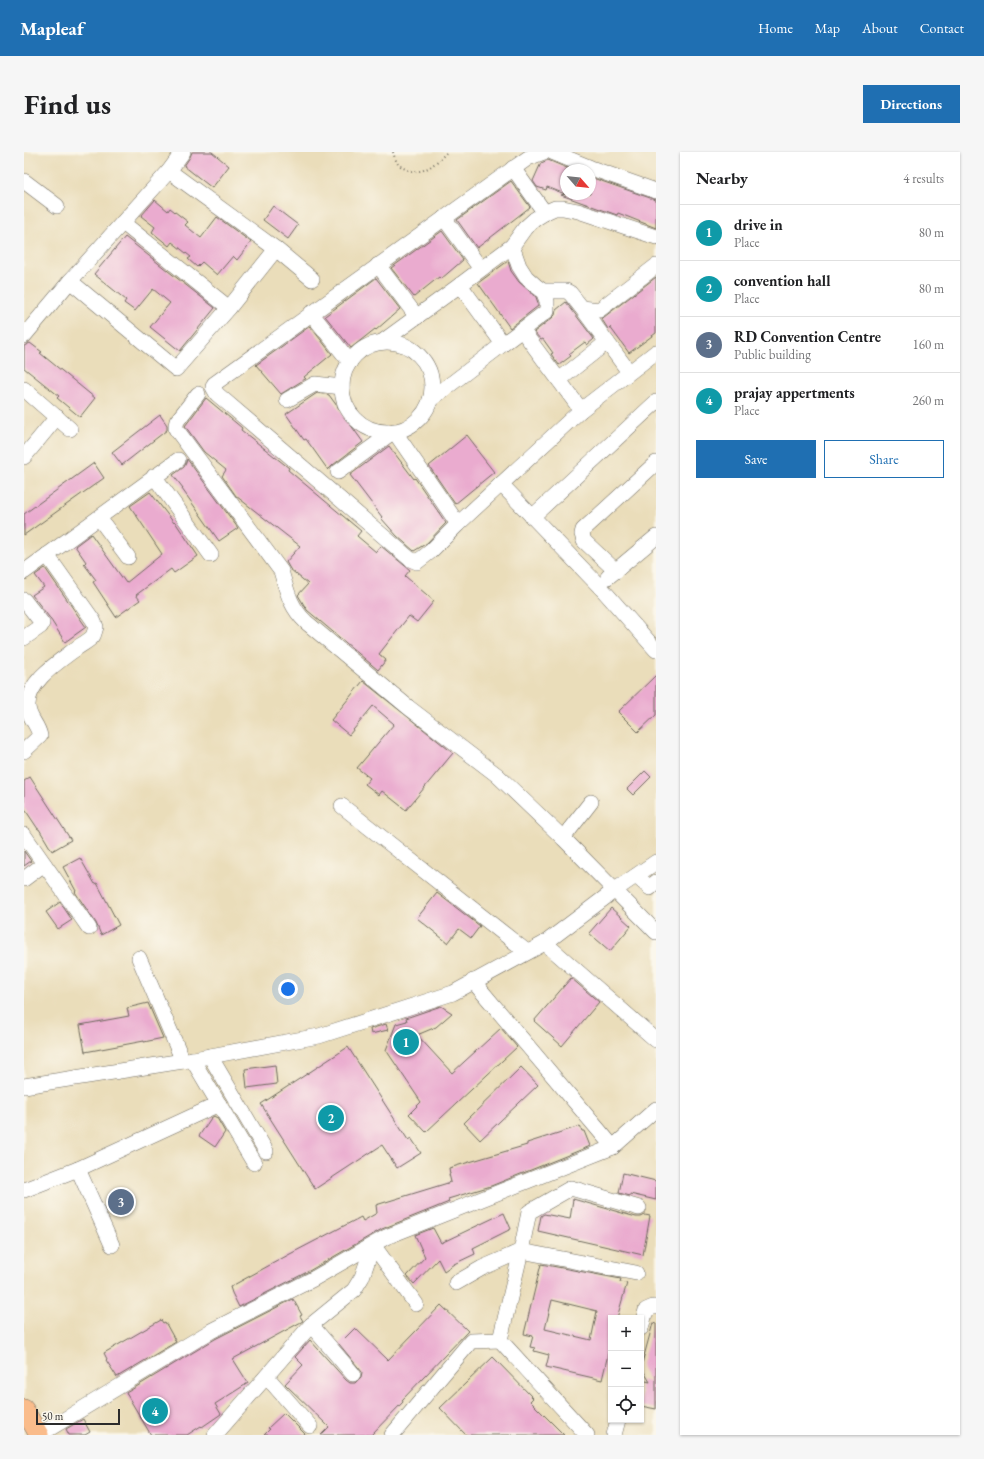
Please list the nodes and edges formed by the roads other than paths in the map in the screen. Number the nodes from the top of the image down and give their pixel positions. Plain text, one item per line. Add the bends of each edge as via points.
1 (183, 152) edge
2 (544, 152) edge
3 (552, 152) edge
4 (513, 168) junction
5 (169, 171) junction
6 (24, 181) edge
7 (656, 191) edge
8 (57, 206) dead end
9 (545, 213) junction
10 (444, 218) junction
11 (123, 223) junction
12 (656, 237) edge
13 (512, 246) junction
14 (276, 249) junction
15 (378, 265) junction
16 (656, 266) edge
17 (482, 269) junction
18 (312, 279) dead end
19 (70, 281) junction
20 (460, 285) junction
21 (543, 291) junction
22 (570, 293) junction
23 (228, 308) junction
24 (582, 308) junction
25 (547, 311) junction
26 (311, 313) junction
27 (416, 317) junction
28 (522, 330) junction
29 (24, 336) edge
30 (382, 342) junction
31 (607, 342) junction
32 (503, 344) junction
33 (656, 352) edge
34 (350, 362) junction
35 (629, 372) junction
36 (559, 380) junction
37 (342, 387) junction
38 (24, 389) edge
39 (198, 394) dead end
40 (287, 400) dead end
41 (430, 400) junction
42 (656, 402) edge
43 (581, 410) junction
44 (58, 417) junction
45 (70, 429) dead end
46 (394, 431) junction
47 (24, 457) edge
48 (178, 460) dead end
49 (656, 463) edge
50 (338, 472) dead end
51 (154, 476) junction
52 (501, 484) junction
53 (532, 517) junction
54 (99, 518) junction
55 (458, 524) junction
56 (656, 537) edge
57 (211, 555) dead end
58 (47, 556) junction
59 (128, 557) dead end
60 (616, 571) junction
61 (24, 572) edge
62 (599, 585) junction
63 (24, 600) edge
64 (26, 639) edge
65 (654, 644) edge
66 (24, 751) edge
67 (591, 802) dead end
68 (342, 806) dead end
69 (24, 835) edge
70 (563, 838) junction
71 (656, 862) edge
72 (44, 864) junction
73 (636, 876) junction
74 (24, 879) edge
75 (653, 885) edge
76 (615, 890) junction
77 (634, 909) junction
78 (89, 928) dead end
79 (656, 932) edge
80 (545, 943) junction
81 (527, 952) junction
82 (139, 958) dead end
83 (473, 981) junction
84 (656, 1040) edge
85 (210, 1056) junction
86 (188, 1060) junction
87 (24, 1086) edge
88 (219, 1104) junction
89 (656, 1109) edge
90 (613, 1147) junction
91 (266, 1151) dead end
92 (254, 1163) dead end
93 (78, 1169) junction
94 (24, 1190) edge
95 (639, 1208) dead end
96 (112, 1245) dead end
97 (373, 1245) junction
98 (521, 1251) junction
99 (636, 1273) dead end
100 (456, 1283) dead end
101 (416, 1304) dead end
102 (656, 1307) edge
103 (644, 1317) edge
104 (311, 1324) junction
105 (500, 1340) junction
106 (353, 1374) dead end
107 (267, 1377) junction
108 (24, 1409) edge
109 (617, 1423) edge
110 (310, 1426) dead end
111 (217, 1434) edge
112 (39, 1435) edge
113 (392, 1435) edge
114 (587, 1435) edge
115 (614, 1435) edge

1 - 5 street
2 - 4 street via 528,158
3 - 7 street
4 - 9 street
4 - 10 street
5 - 11 street
5 - 14 street
6 - 8 street
9 - 12 street via 555,208 578,211
9 - 13 street via 525,228
10 - 15 street
10 - 17 street
11 - 19 street
11 - 23 street
13 - 17 street
13 - 21 street via 526,277
14 - 18 street
14 - 23 street
15 - 26 street
15 - 27 street
16 - 24 street via 598,310
17 - 20 street
19 - 23 street via 176,369
19 - 29 street
20 - 27 street
20 - 32 street
21 - 22 street
21 - 25 street
22 - 24 street
22 - 25 street
24 - 31 street
25 - 28 street
26 - 34 street
26 - 55 street via 214,384 217,394 410,559 417,562 421,560
27 - 30 street
28 - 32 street
28 - 36 street
30 - 34 street via 368,346
30 - 41 street via 396,343 410,349 421,358 432,385
31 - 35 street
31 - 36 street
32 - 41 street
33 - 35 street
34 - 37 street via 343,375
35 - 43 street
36 - 43 street
37 - 40 street via 315,384
37 - 46 street via 343,399 355,420 376,431
38 - 44 street
39 - 70 street via 177,421 176,429 281,571 295,610 306,622 408,706 497,775
41 - 46 street via 424,413 413,423 404,429
42 - 53 street
43 - 52 street
44 - 45 street
44 - 47 street
46 - 50 street
46 - 55 street
48 - 51 street
49 - 60 street via 583,530 584,541
51 - 54 street
51 - 57 street
52 - 53 street
52 - 55 street
53 - 62 street
54 - 58 street
54 - 59 street
56 - 60 street
58 - 61 street
58 - 66 street via 94,620 96,627 93,636 34,685 29,694 28,707 30,716 39,728 40,736
60 - 62 street
62 - 65 street
63 - 64 street via 42,623
67 - 70 street
68 - 81 street
69 - 72 street
70 - 76 street
71 - 73 street
72 - 74 street
72 - 78 street
73 - 75 street
73 - 76 street
75 - 77 street
76 - 77 street
76 - 80 street
77 - 79 street
80 - 81 street
80 - 84 street
81 - 83 street
82 - 86 street
83 - 85 street via 453,993 318,1036
83 - 90 street
85 - 86 street
85 - 91 street
86 - 87 street
86 - 88 street
88 - 92 street
88 - 93 street
89 - 90 street
90 - 97 street via 386,1237
93 - 94 street
93 - 96 street
95 - 98 street via 571,1188 529,1212
97 - 101 street
97 - 104 street via 362,1277 354,1290
97 - 112 street via 211,1331
98 - 99 street
98 - 100 street
98 - 105 street
102 - 103 street via 646,1310
104 - 106 street
104 - 107 street
105 - 113 street via 471,1341
105 - 114 street
107 - 110 street
107 - 111 street
108 - 112 main road
109 - 115 street

